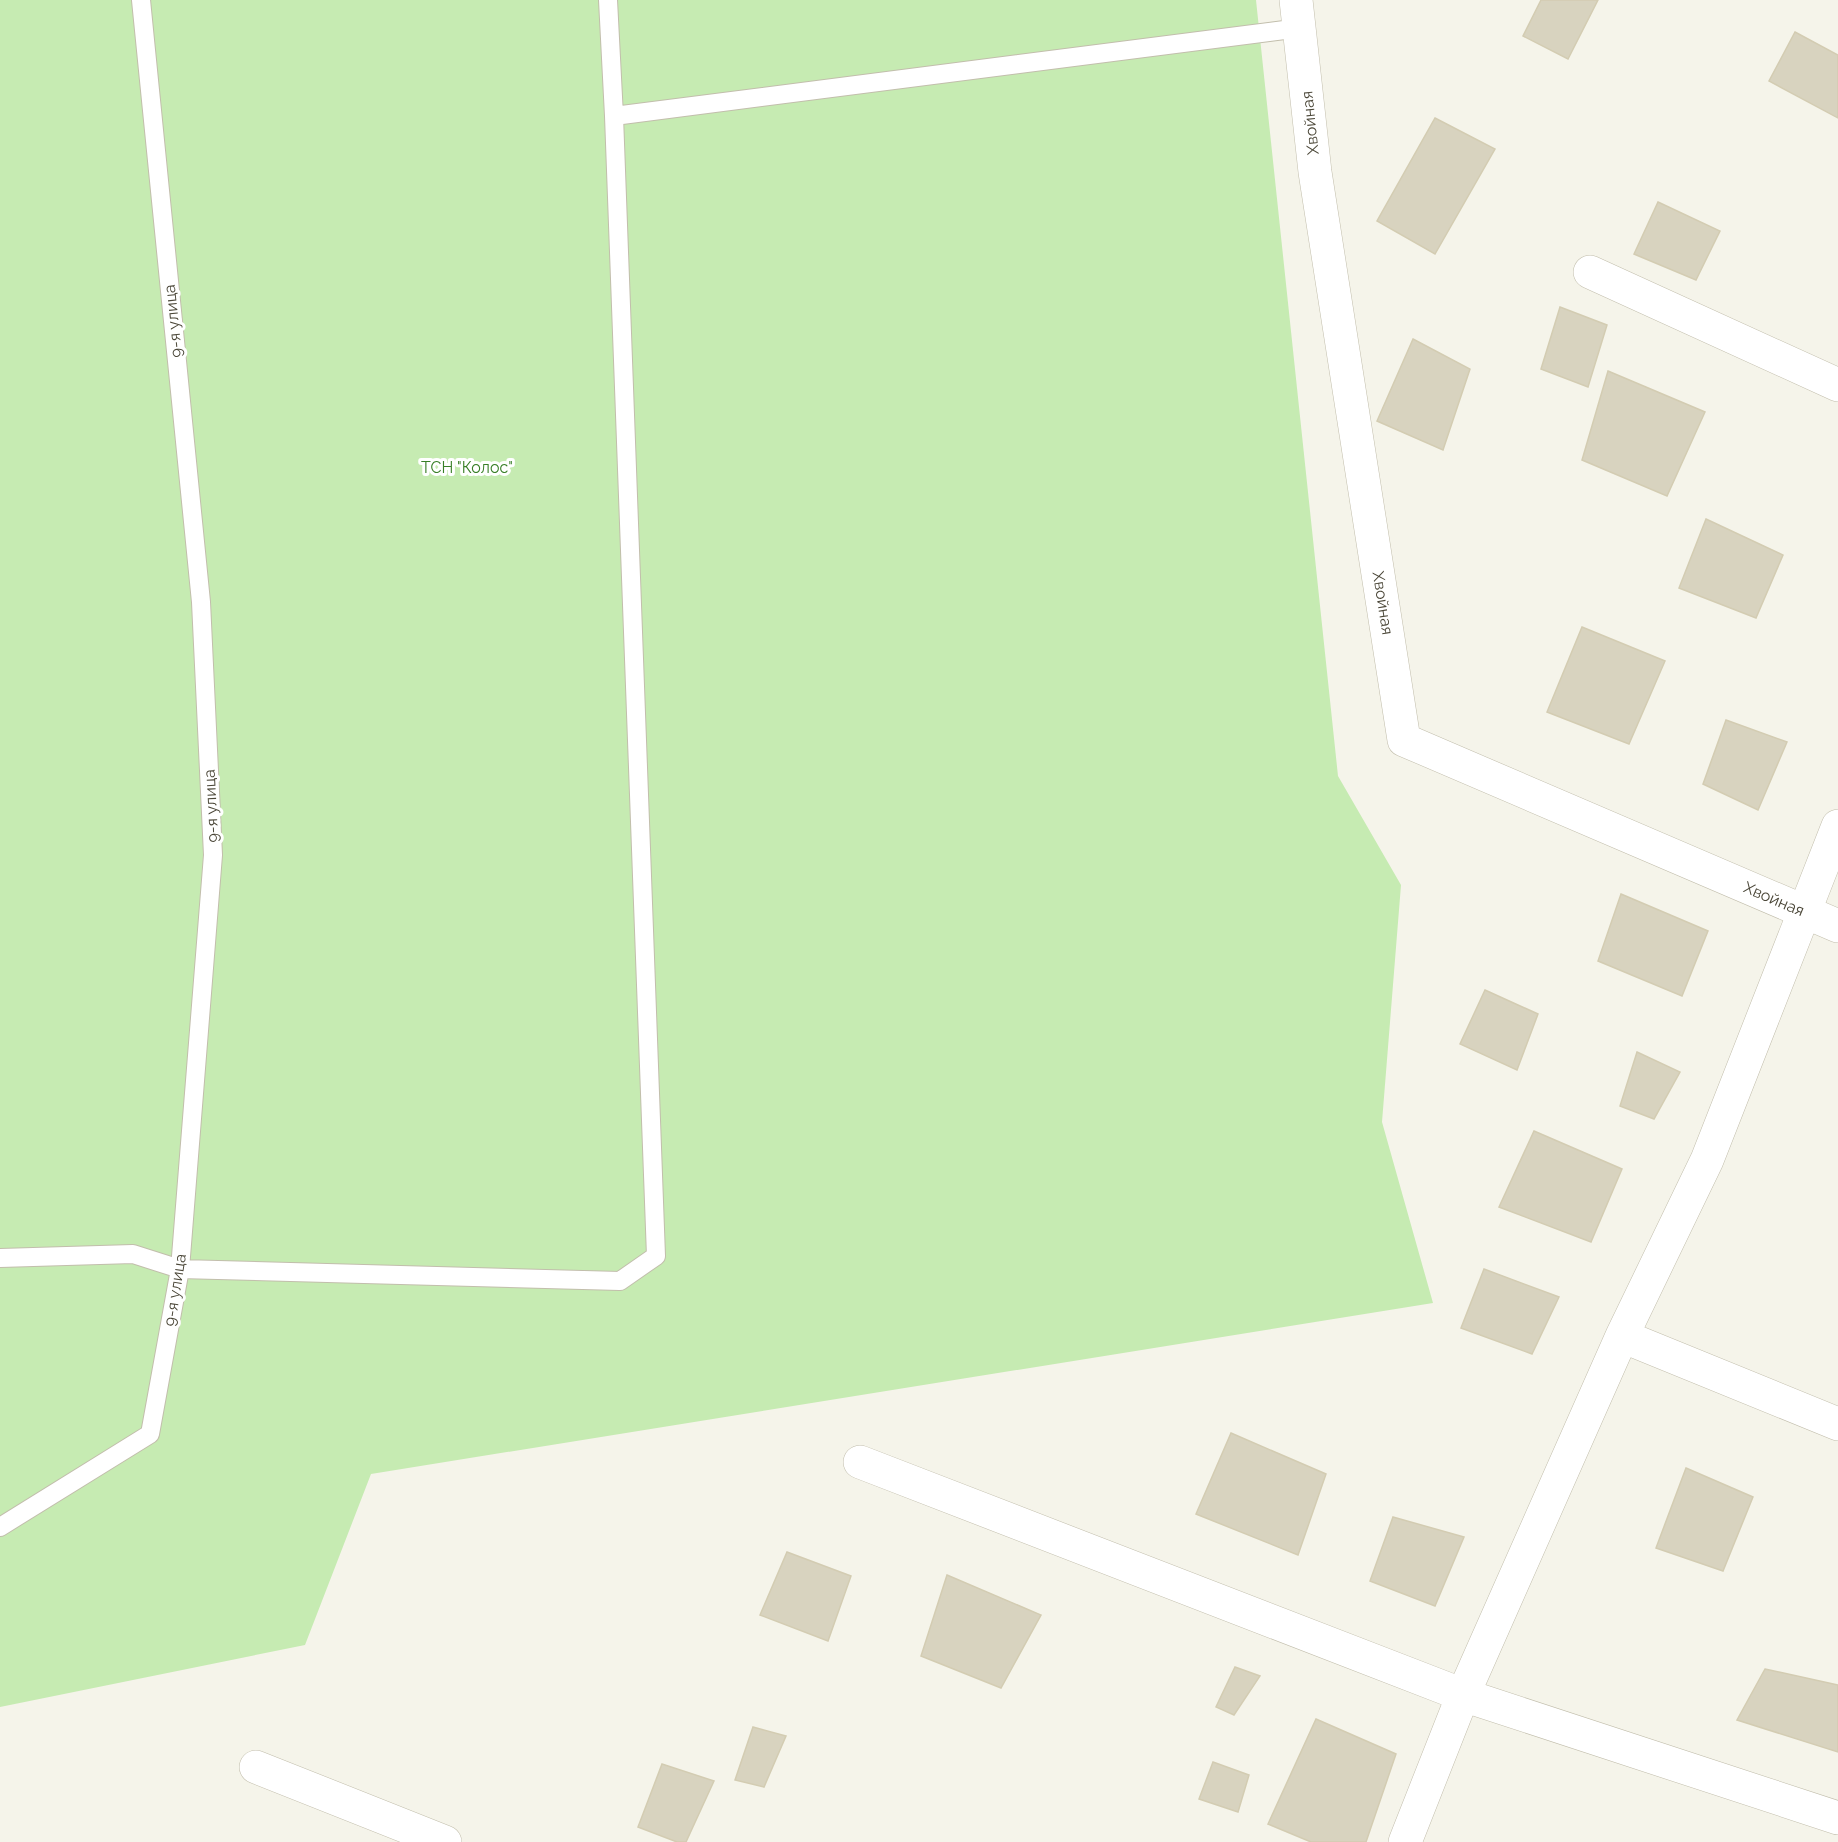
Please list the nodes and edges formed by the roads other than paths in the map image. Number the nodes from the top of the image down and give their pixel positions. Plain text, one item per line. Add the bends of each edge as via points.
1 (141, 0) edge
2 (608, 0) edge
3 (1298, 14) edge
4 (614, 116) junction
5 (1590, 272) dead end
6 (1838, 385) edge
7 (1838, 825) edge
8 (1804, 912) junction
9 (1838, 926) edge
10 (0, 1258) edge
11 (180, 1269) junction
12 (1622, 1336) junction
13 (1838, 1424) edge
14 (860, 1462) dead end
15 (0, 1527) edge
16 (1463, 1695) junction
17 (256, 1767) dead end
18 (1838, 1818) edge
19 (445, 1842) edge
20 (1405, 1842) edge

1 - 11 lane, 9-я улица via 201,603 213,855
2 - 4 lane
3 - 4 lane
3 - 8 street, Хвойная via 1315,172 1404,740
4 - 11 lane via 656,1256 620,1281
5 - 6 street
7 - 8 street
8 - 9 street, Хвойная
8 - 12 street via 1707,1160
10 - 11 lane via 133,1254
11 - 15 lane, 9-я улица via 150,1434
12 - 13 street
12 - 16 street
14 - 16 street
16 - 18 street
16 - 20 street
17 - 19 street

